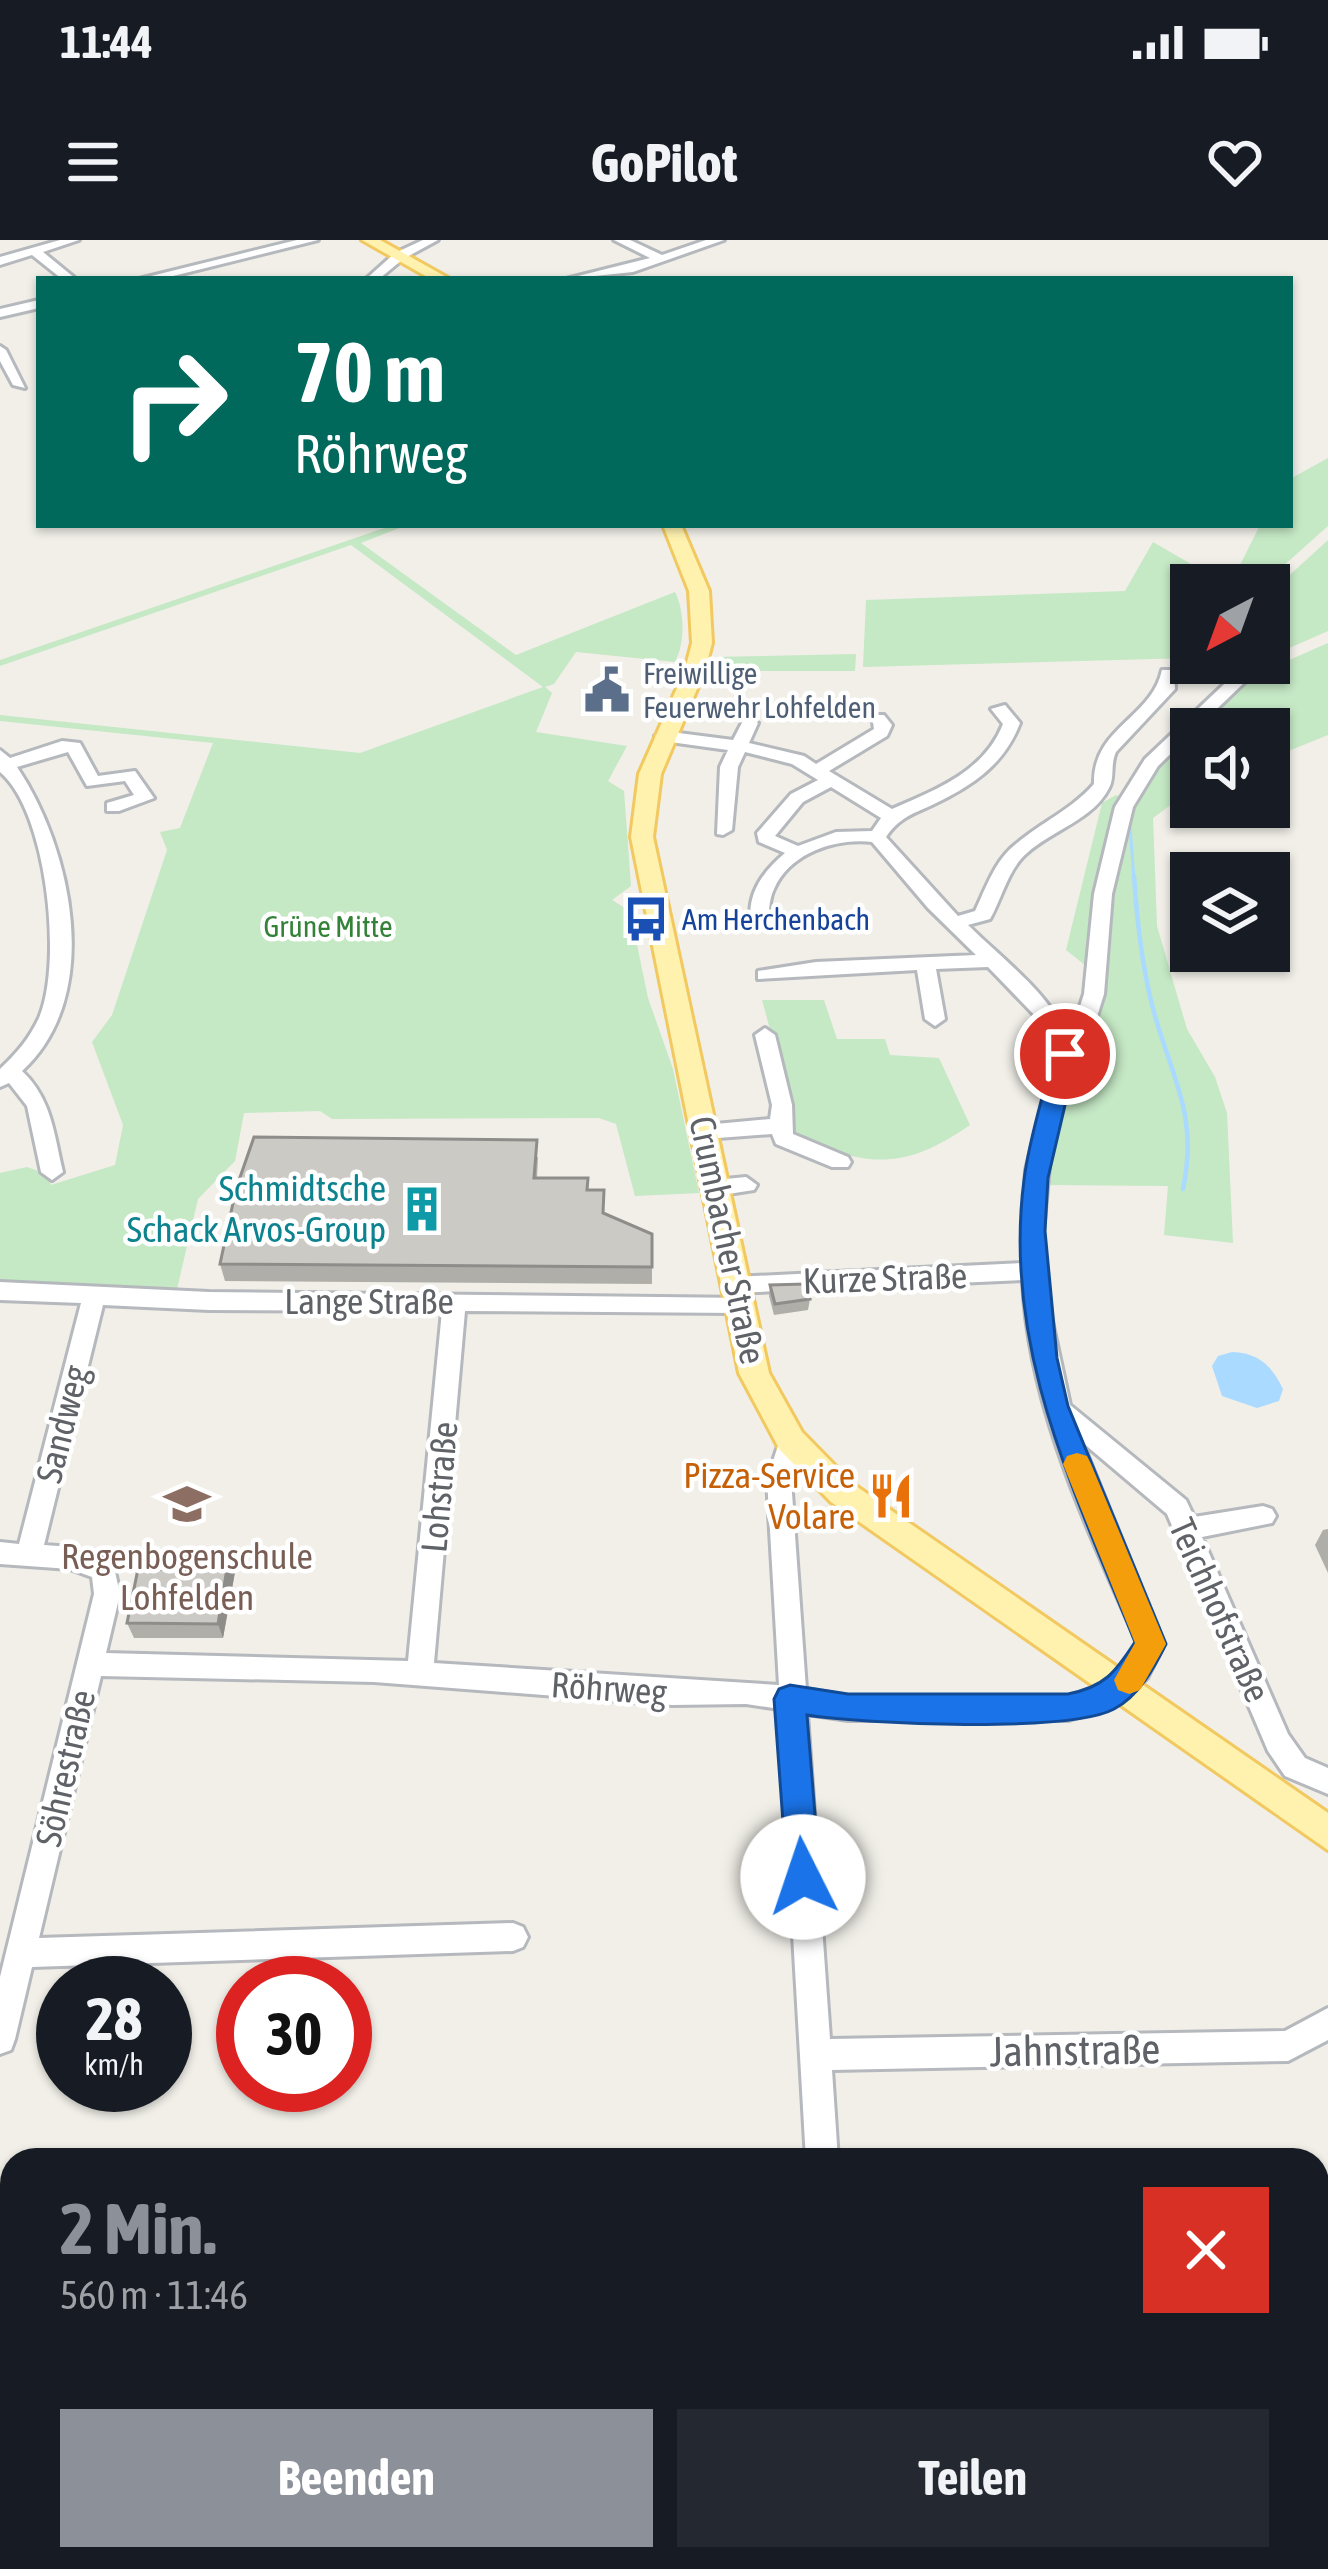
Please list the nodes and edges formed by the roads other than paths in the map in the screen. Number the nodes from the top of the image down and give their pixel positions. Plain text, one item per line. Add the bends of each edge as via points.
1 (73, 240) edge
2 (312, 240) edge
3 (369, 240) edge
4 (432, 240) edge
5 (620, 240) edge
6 (718, 240) edge
7 (33, 250) junction
8 (399, 256) junction
9 (659, 259) junction
10 (0, 261) edge
11 (66, 276) edge
12 (175, 276) edge
13 (376, 276) edge
14 (436, 276) edge
15 (585, 276) edge
16 (36, 305) edge
17 (0, 313) edge
18 (0, 350) edge
19 (36, 382) edge
20 (20, 385) junction
21 (0, 389) edge
22 (673, 528) edge
23 (1168, 673) dead end
24 (1237, 684) edge
25 (1000, 709) dead end
26 (878, 719) dead end
27 (750, 723) dead end
28 (663, 736) junction
29 (737, 745) junction
30 (3, 762) edge
31 (825, 774) junction
32 (112, 807) dead end
33 (891, 816) junction
34 (723, 830) dead end
35 (877, 836) junction
36 (797, 852) junction
37 (759, 922) dead end
38 (955, 923) junction
39 (990, 961) junction
40 (926, 967) junction
41 (765, 975) dead end
42 (934, 1019) dead end
43 (765, 1034) dead end
44 (1065, 1054) junction
45 (6, 1077) edge
46 (780, 1126) junction
47 (704, 1132) junction
48 (840, 1162) dead end
49 (52, 1172) dead end
50 (746, 1185) dead end
51 (715, 1188) junction
52 (1036, 1271) junction
53 (0, 1291) edge
54 (736, 1295) junction
55 (94, 1296) junction
56 (454, 1301) junction
57 (1055, 1406) junction
58 (791, 1441) junction
59 (1263, 1516) dead end
60 (1186, 1529) junction
61 (0, 1552) edge
62 (31, 1552) junction
63 (90, 1664) junction
64 (420, 1673) junction
65 (1122, 1688) junction
66 (790, 1699) junction
67 (1322, 1779) edge
68 (1294, 1808) junction
69 (1328, 1833) edge
70 (513, 1937) dead end
71 (23, 1953) junction
72 (1328, 2023) edge
73 (0, 2039) edge
74 (816, 2055) junction
75 (821, 2148) edge

1 - 7 street
2 - 12 street
3 - 8 main road
4 - 8 street
5 - 9 street
6 - 9 street
7 - 10 street
7 - 11 street
8 - 13 street
8 - 14 main road
9 - 15 street
16 - 17 street
18 - 20 street
19 - 20 street
20 - 21 street
22 - 28 main road, Crumbacher Straße via 704,611 695,670
23 - 38 street via 1169,686 1108,751 1103,785 1082,809 1021,848 983,915
24 - 44 street via 1150,763 1124,807 1103,894 1094,994 1079,1042
25 - 33 street via 1012,724 1008,740 983,770
26 - 31 street via 881,732
27 - 29 street
28 - 29 street
28 - 47 main road, Crumbacher Straße via 644,785 642,837
29 - 31 street
29 - 34 street
30 - 32 street via 74,747 93,782 129,776 145,798
30 - 45 street via 44,831 61,932 57,986 42,1028
31 - 33 street
31 - 36 street via 766,833
33 - 35 street
35 - 36 street via 840,834
35 - 38 street
36 - 37 street via 762,890
38 - 39 street
39 - 40 street
39 - 44 street via 1052,1022
40 - 41 street
40 - 42 street
43 - 46 street
44 - 52 street via 1037,1167
45 - 49 street via 31,1088 42,1108
46 - 47 street
46 - 48 street via 784,1139
47 - 51 main road, Crumbacher Straße
50 - 51 street
51 - 54 main road, Crumbacher Straße
52 - 54 street, Kurze Straße
52 - 57 street
53 - 55 street, Lange Straße
54 - 56 street, Lange Straße
54 - 58 main road, Crumbacher Straße via 754,1373
55 - 56 street, Lange Straße
55 - 62 street, Sandweg
56 - 64 street, Lohstraße
57 - 60 street, Teichhofstraße via 1177,1507
57 - 65 street via 1150,1644
58 - 65 main road, Crumbacher Straße via 896,1534
58 - 66 street via 779,1479
59 - 60 street
60 - 67 street, Teichhofstraße via 1278,1742 1295,1767
61 - 62 street
62 - 63 street, Söhrestraße via 104,1570 107,1594
63 - 64 street, Röhrweg
63 - 71 street, Söhrestraße
64 - 66 street, Röhrweg
65 - 66 street, Röhrweg via 1068,1708 848,1708
65 - 68 main road, Crumbacher Straße
66 - 74 street
67 - 68 street
68 - 69 main road, Crumbacher Straße
70 - 71 street
71 - 73 street, Söhrestraße
72 - 74 street, Jahnstraße via 1288,2046
74 - 75 street

